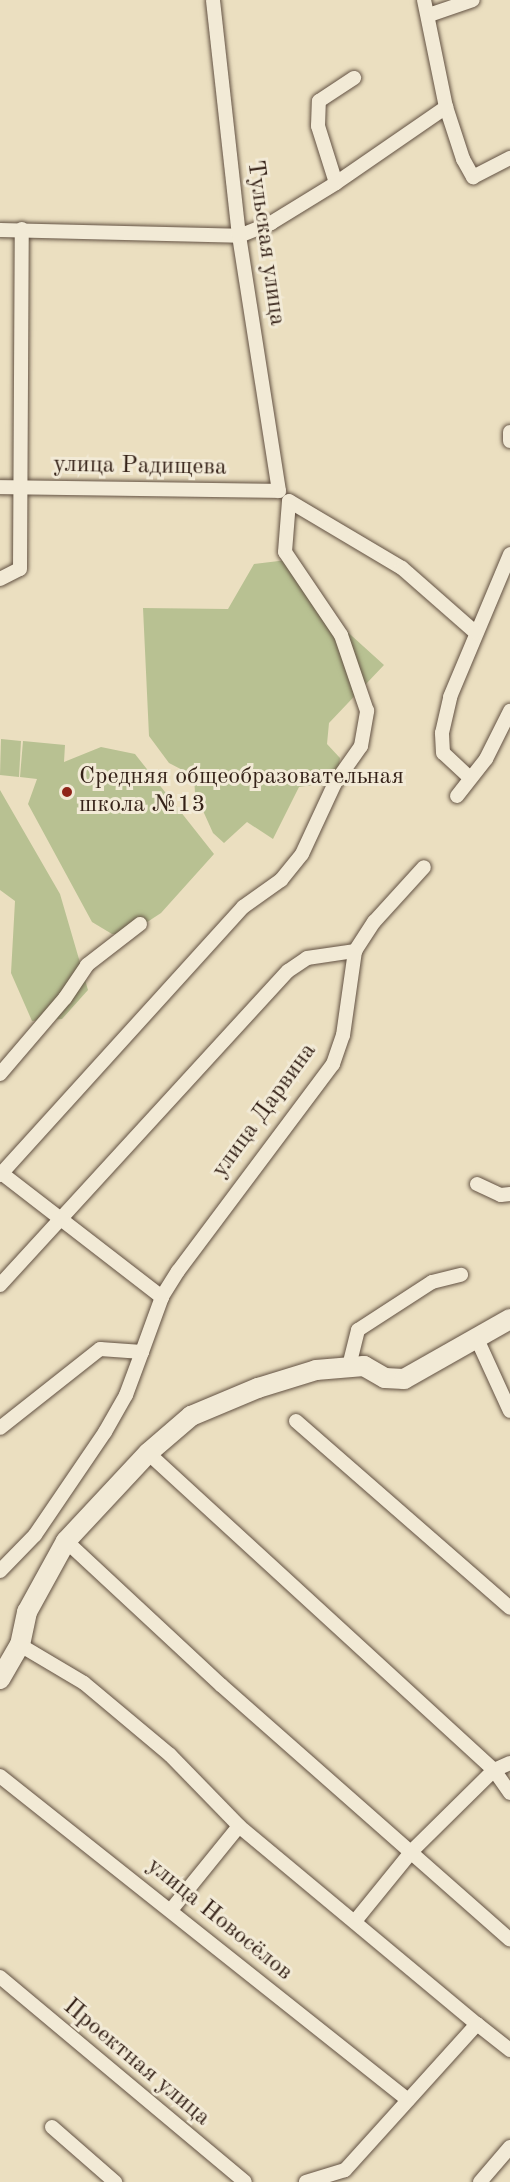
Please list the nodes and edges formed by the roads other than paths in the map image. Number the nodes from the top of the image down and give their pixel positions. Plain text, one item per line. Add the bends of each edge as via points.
1 (213, 0) edge
2 (424, 0) edge
3 (473, 0) edge
4 (429, 15) junction
5 (354, 78) dead end
6 (446, 107) junction
7 (510, 158) edge
8 (336, 183) junction
9 (22, 229) junction
10 (0, 230) edge
11 (239, 236) junction
12 (510, 432) edge
13 (510, 441) edge
14 (0, 487) edge
15 (18, 487) junction
16 (284, 496) junction
17 (510, 554) edge
18 (0, 579) edge
19 (476, 633) junction
20 (510, 711) edge
21 (469, 777) junction
22 (457, 796) dead end
23 (424, 867) dead end
24 (140, 924) dead end
25 (355, 951) junction
26 (0, 1074) edge
27 (0, 1173) edge
28 (477, 1184) dead end
29 (510, 1194) edge
30 (59, 1220) junction
31 (461, 1275) dead end
32 (0, 1285) edge
33 (162, 1297) junction
34 (510, 1319) edge
35 (477, 1339) junction
36 (142, 1352) junction
37 (349, 1366) junction
38 (510, 1411) edge
39 (296, 1421) dead end
40 (0, 1428) edge
41 (148, 1453) junction
42 (66, 1541) junction
43 (0, 1571) edge
44 (510, 1608) edge
45 (20, 1645) junction
46 (0, 1679) edge
47 (510, 1764) edge
48 (494, 1770) junction
49 (0, 1776) edge
50 (510, 1793) edge
51 (239, 1826) junction
52 (412, 1851) junction
53 (171, 1910) junction
54 (356, 1920) junction
55 (510, 1940) edge
56 (0, 1977) edge
57 (477, 2024) junction
58 (510, 2050) edge
59 (408, 2100) junction
60 (52, 2127) dead end
61 (510, 2147) edge
62 (115, 2182) edge
63 (245, 2182) edge
64 (306, 2182) edge
65 (480, 2182) edge

1 - 11 street, Тульская улица
2 - 4 street
3 - 4 street
4 - 6 street
5 - 8 street via 319,101 318,126
6 - 7 street via 463,159 474,177
6 - 8 street
8 - 11 street via 271,223
9 - 10 street
9 - 11 street
9 - 15 street
11 - 16 street, Тульская улица
12 - 13 street
14 - 15 street, улица Радищева
15 - 16 street, улица Радищева
15 - 18 street via 20,569
16 - 19 street via 402,568
16 - 27 street via 285,552 341,635 367,711 361,746 335,783 302,854 280,880 243,907
17 - 19 street
19 - 21 street via 450,697 441,733 443,753
20 - 21 street via 486,759
21 - 22 street
23 - 25 street via 374,922
24 - 26 street via 87,965 65,998
25 - 30 street via 307,958 288,971
25 - 33 street, улица Дарвина via 343,1035 333,1064 210,1223
27 - 30 street
28 - 29 street via 501,1195
30 - 32 street
30 - 33 street
31 - 37 street via 432,1282 358,1330
33 - 36 street, улица Дарвина
34 - 35 street
35 - 37 street via 395,1381 364,1366
35 - 38 street
36 - 40 street via 100,1349
36 - 43 street, улица Дарвина via 126,1395 105,1432 35,1535
37 - 41 street via 316,1370 258,1388 191,1416
39 - 44 street
41 - 42 street
41 - 48 street
42 - 45 street via 27,1612
42 - 52 street via 221,1685
45 - 46 street
45 - 51 street via 84,1683 170,1755
47 - 48 street
48 - 50 street
48 - 52 street
49 - 53 street, улица Новосёлов
51 - 53 street
51 - 54 street
52 - 54 street
52 - 55 street
53 - 59 street, улица Новосёлов
54 - 57 street
56 - 63 street, Проектная улица
57 - 58 street
57 - 59 street
59 - 64 street via 345,2170
60 - 62 street
61 - 65 street

